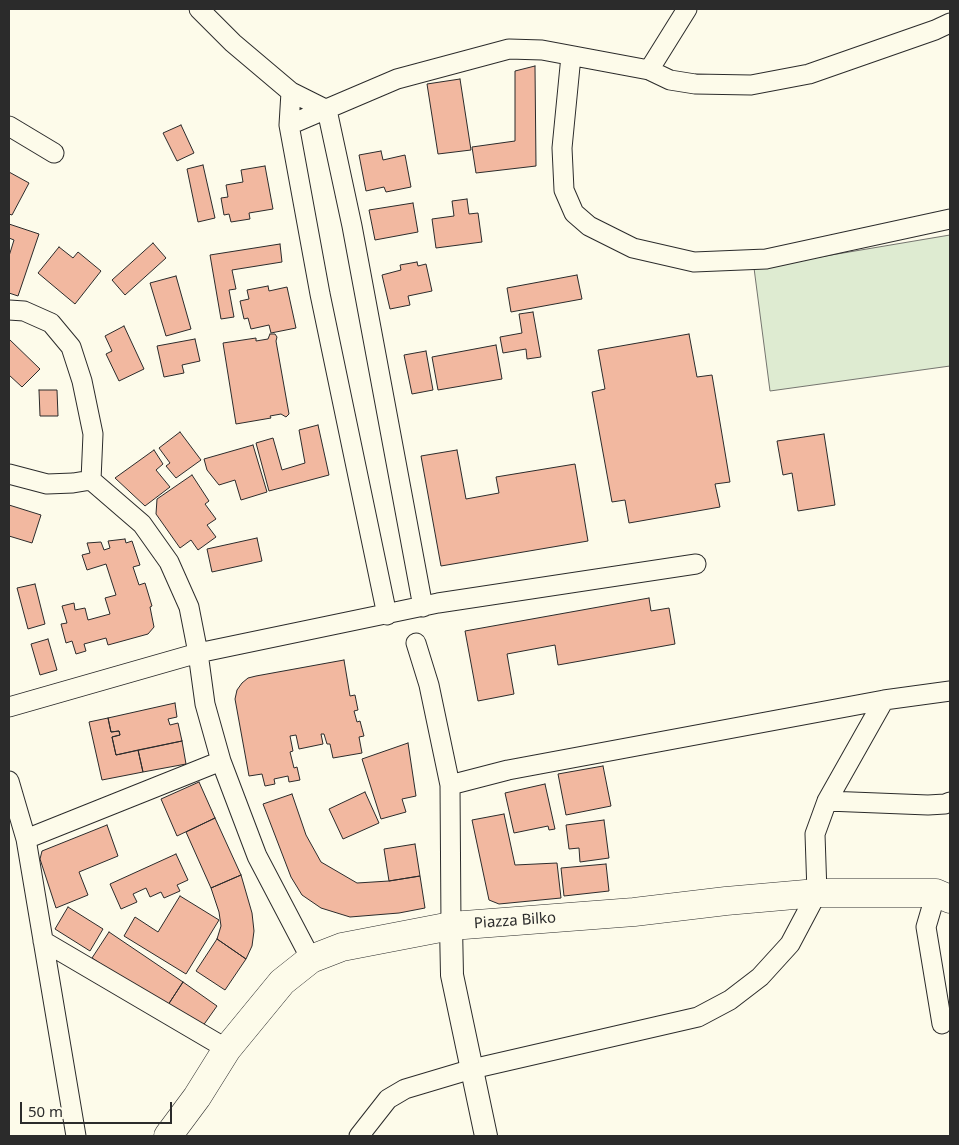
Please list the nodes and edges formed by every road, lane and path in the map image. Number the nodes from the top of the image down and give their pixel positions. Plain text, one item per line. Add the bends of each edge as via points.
1 (199, 9) edge
2 (687, 9) edge
3 (950, 23) edge
4 (571, 56) junction
5 (648, 70) junction
6 (291, 92) junction
7 (326, 110) junction
8 (289, 125) junction
9 (9, 126) edge
10 (54, 153) dead end
11 (950, 219) edge
12 (9, 310) edge
13 (9, 474) edge
14 (91, 480) junction
15 (696, 564) dead end
16 (423, 607) junction
17 (387, 615) junction
18 (416, 643) dead end
19 (198, 653) junction
20 (950, 691) edge
21 (884, 700) junction
22 (9, 708) edge
23 (221, 761) junction
24 (9, 781) edge
25 (450, 785) junction
26 (827, 801) junction
27 (950, 802) edge
28 (26, 839) junction
29 (817, 893) junction
30 (943, 896) edge
31 (452, 926) junction
32 (42, 942) junction
33 (311, 959) junction
34 (942, 1024) dead end
35 (227, 1049) junction
36 (472, 1069) junction
37 (76, 1136) edge
38 (168, 1136) edge
39 (359, 1136) edge
40 (486, 1136) edge

1 - 6 street
2 - 5 street
3 - 5 street via 809,74 751,85 695,84 670,80
4 - 5 street
4 - 7 street via 542,50 509,49 397,79
4 - 11 street via 562,148 564,190 574,212 589,226 634,248 694,262 766,259
6 - 7 street
6 - 8 street
7 - 8 street
7 - 16 street via 352,226
8 - 17 street via 320,294
9 - 10 street
12 - 14 street via 24,311 51,323 70,347 82,381 93,434
13 - 14 street via 47,484
14 - 19 street via 142,524 169,562 189,607
15 - 16 street
16 - 17 street
17 - 19 street
18 - 25 street via 429,685
19 - 22 street
19 - 23 street via 205,704
20 - 21 street
21 - 25 street via 508,770
21 - 26 street
23 - 28 street
23 - 33 street via 258,856
24 - 28 street
25 - 31 street
26 - 27 street
26 - 29 street via 815,834
28 - 32 street
29 - 30 main road, Piazza Bilko
29 - 31 main road, Piazza Bilko
29 - 36 street via 790,944 760,978 730,1000 698,1017
30 - 34 street via 926,927
31 - 33 main road, Piazza Bilko via 342,947
31 - 36 street via 452,975
32 - 35 street
32 - 37 street
33 - 35 main road, Piazza Bilko via 282,982
35 - 38 main road, Piazza Bilko
36 - 39 street via 396,1093
36 - 40 street

